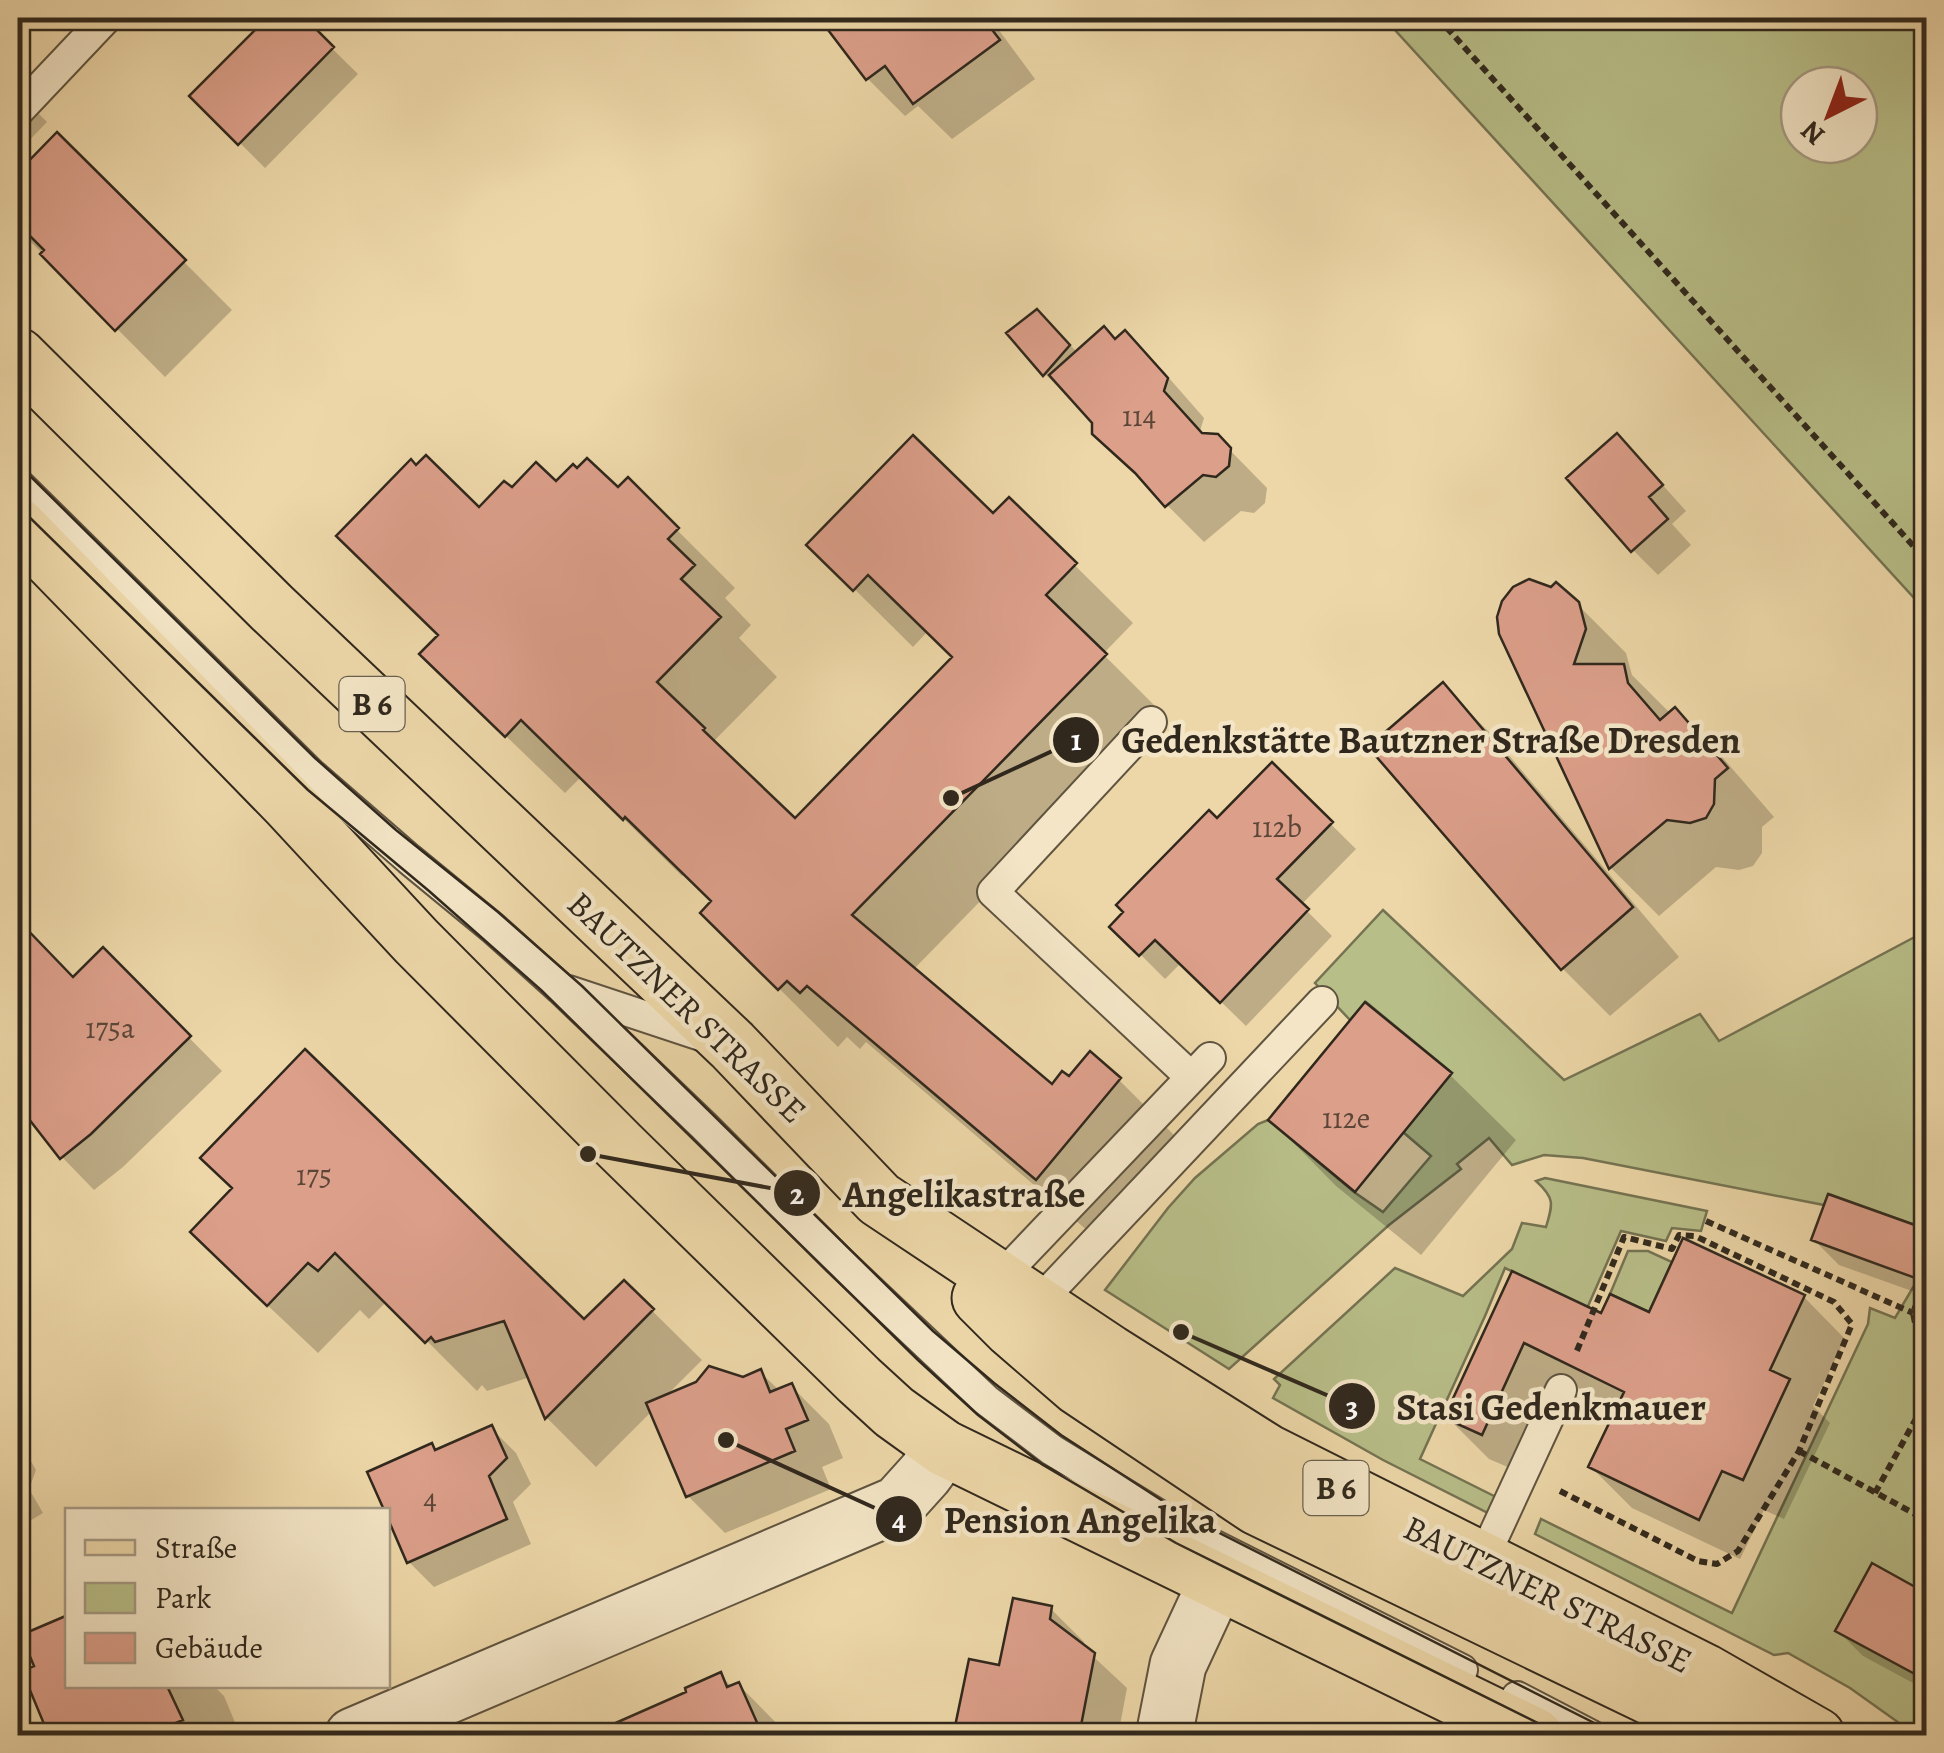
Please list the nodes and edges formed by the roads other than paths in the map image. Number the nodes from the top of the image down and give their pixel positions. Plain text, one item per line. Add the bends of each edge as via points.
1 (106, 18) edge
2 (18, 110) edge
3 (18, 356) edge
4 (18, 484) edge
5 (18, 526) edge
6 (1151, 722) dead end
7 (290, 804) junction
8 (408, 859) junction
9 (560, 989) junction
10 (1322, 1002) dead end
11 (732, 1045) junction
12 (879, 1200) junction
13 (1018, 1292) junction
14 (1561, 1390) road end
15 (997, 1408) junction
16 (944, 1448) junction
17 (1148, 1548) junction
18 (1482, 1562) junction
19 (1217, 1581) junction
20 (353, 1736) edge
21 (1164, 1736) edge
22 (1535, 1736) edge
23 (1592, 1736) edge
24 (1722, 1736) edge
25 (1817, 1736) edge

1 - 2 lane
3 - 11 main road, BAUTZNER STRASSE / B 6
4 - 8 lane via 312,774
5 - 7 main road
6 - 13 lane via 993,892 1200,1067
7 - 8 lane
7 - 16 main road via 620,1146 859,1380
8 - 9 lane
9 - 11 lane
9 - 15 lane
10 - 13 lane
11 - 12 main road, BAUTZNER STRASSE / B 6
12 - 13 main road, BAUTZNER STRASSE / B 6
12 - 24 main road via 1078,1387 1257,1507
13 - 18 main road, BAUTZNER STRASSE / B 6 via 1267,1452
14 - 18 lane
15 - 17 lane via 1043,1465
15 - 23 lane via 1181,1529
16 - 17 main road
16 - 20 street via 898,1504
17 - 19 main road
18 - 25 main road, BAUTZNER STRASSE / B 6 via 1705,1672
19 - 21 street via 1178,1666
19 - 22 main road

